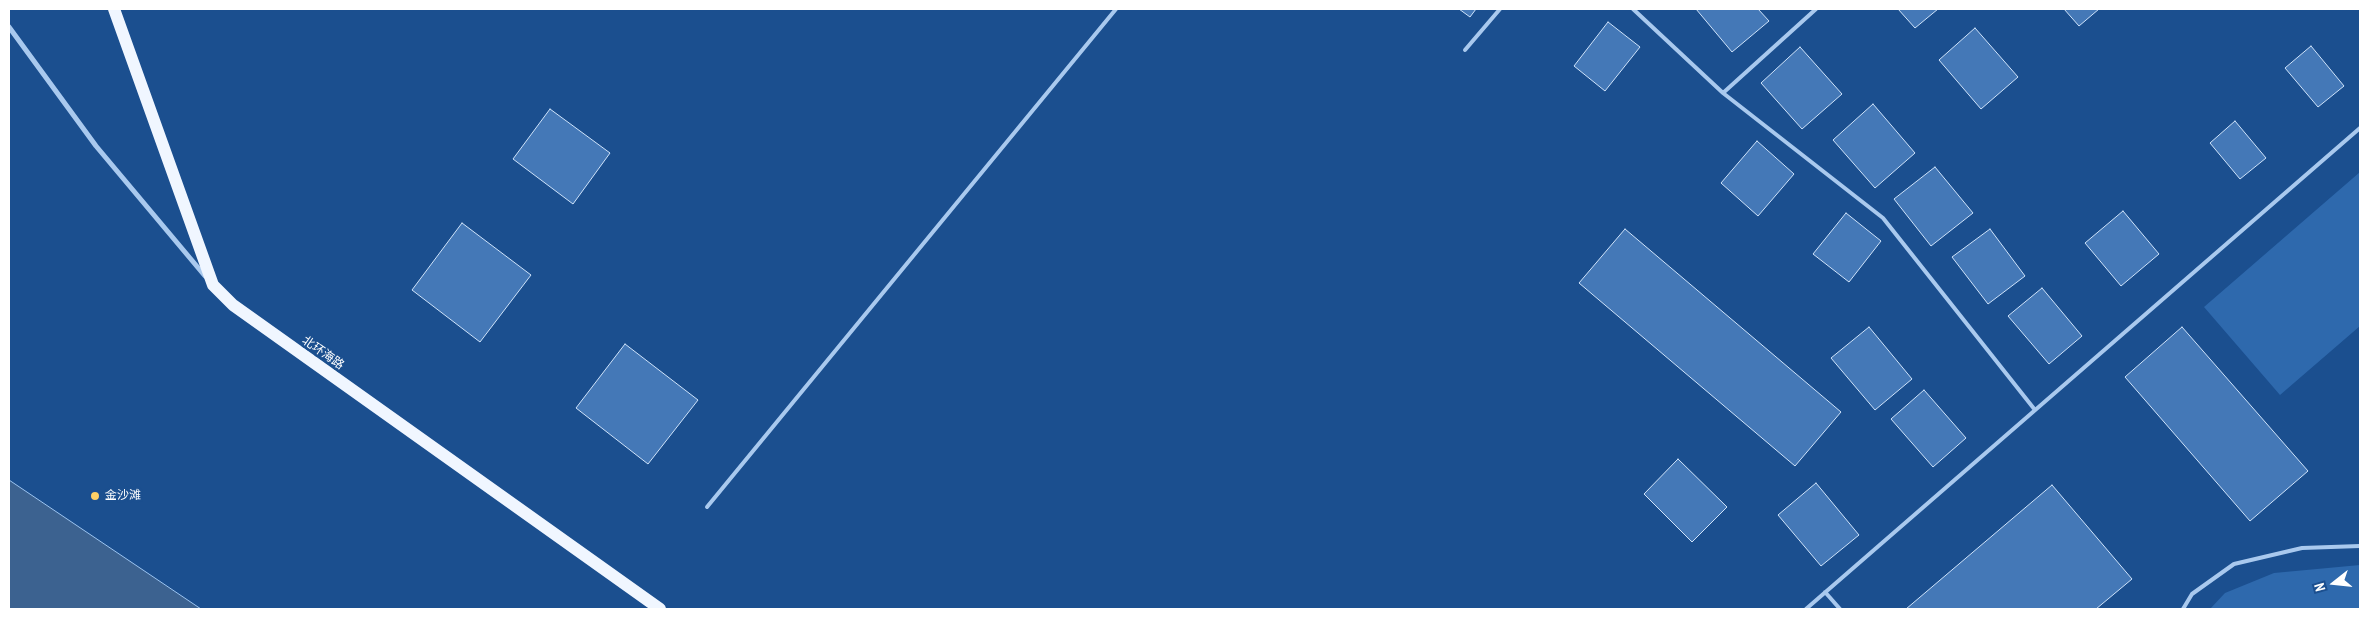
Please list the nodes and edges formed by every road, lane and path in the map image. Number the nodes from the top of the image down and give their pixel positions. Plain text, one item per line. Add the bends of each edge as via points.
1 (114, 9) edge
2 (1116, 9) edge
3 (1500, 9) edge
4 (1633, 9) edge
5 (1816, 9) edge
6 (9, 27) edge
7 (1465, 50) dead end
8 (1723, 93) junction
9 (2360, 128) edge
10 (212, 285) junction
11 (2035, 410) junction
12 (707, 507) dead end
13 (2360, 546) edge
14 (1825, 592) junction
15 (660, 609) edge
16 (1806, 609) edge
17 (1840, 609) edge
18 (2183, 609) edge

1 - 10 main road, 北环海路
2 - 12 lane
3 - 7 lane
4 - 8 lane
5 - 8 lane
6 - 10 street via 96,146
8 - 11 lane via 1883,218
9 - 11 lane
10 - 15 main road, 北环海路 via 233,305
11 - 14 lane
13 - 18 lane via 2302,548 2234,564 2192,594
14 - 16 lane
14 - 17 lane

